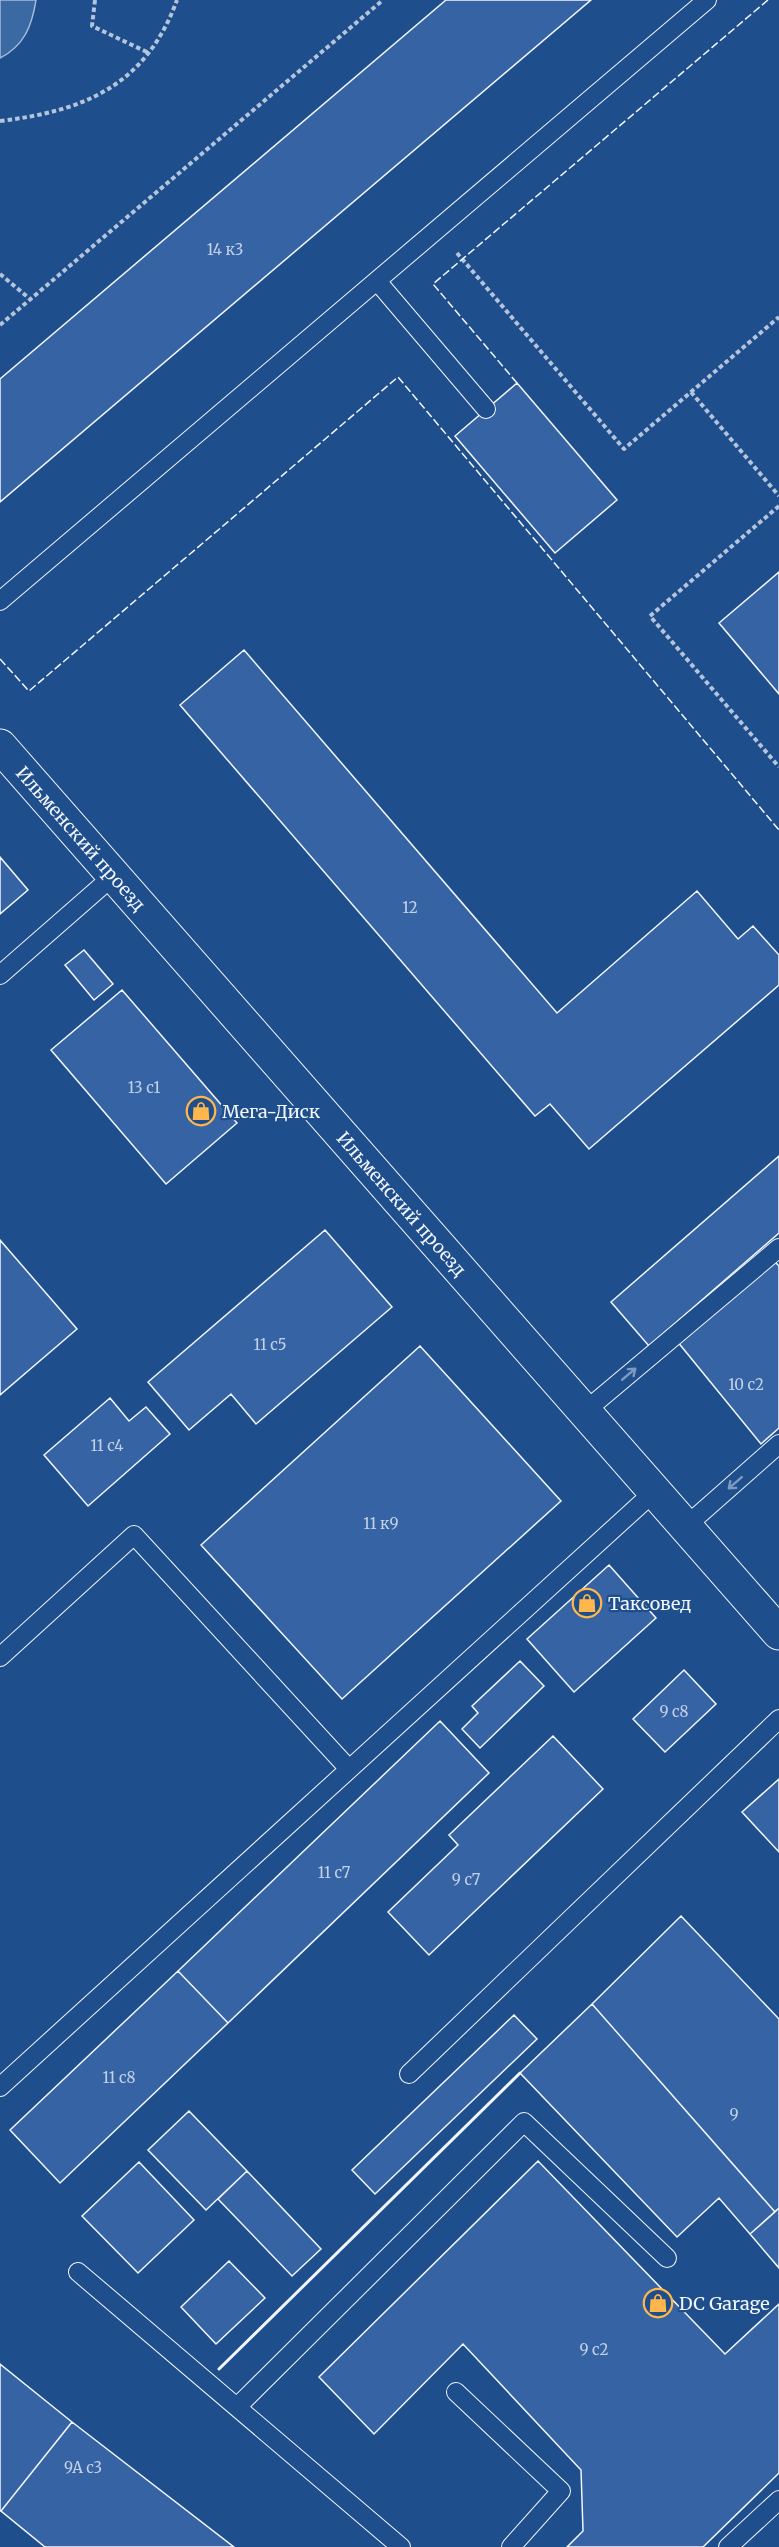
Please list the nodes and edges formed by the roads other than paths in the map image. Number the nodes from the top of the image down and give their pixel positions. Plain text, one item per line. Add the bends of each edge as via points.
1 (707, 0) edge
2 (376, 281) junction
3 (486, 409) dead end
4 (0, 601) edge
5 (0, 746) edge
6 (112, 877) junction
7 (0, 975) edge
8 (779, 1248) edge
9 (584, 1412) junction
10 (779, 1444) edge
11 (655, 1491) junction
12 (685, 1527) junction
13 (779, 1633) edge
14 (0, 1657) edge
15 (779, 1719) edge
16 (349, 1769) junction
17 (409, 2074) dead end
18 (0, 2087) edge
19 (667, 2258) dead end
20 (78, 2272) dead end
21 (456, 2392) dead end
22 (237, 2407) junction
23 (779, 2500) edge
24 (401, 2547) edge
25 (511, 2547) edge
26 (728, 2547) edge

1 - 2 lane
2 - 3 lane
2 - 4 lane
5 - 6 street, Ильменский проезд
6 - 7 lane
6 - 9 street, Ильменский проезд
9 -> 8 lane
9 - 11 street, Ильменский проезд
10 -> 12 lane
11 - 12 street, Ильменский проезд
11 - 16 lane
12 - 13 street, Ильменский проезд
14 - 16 lane via 134,1535
15 - 17 lane
16 - 18 lane
19 - 22 lane via 524,2122
20 - 22 lane
21 - 25 lane via 561,2491
22 - 24 lane
23 - 26 lane

